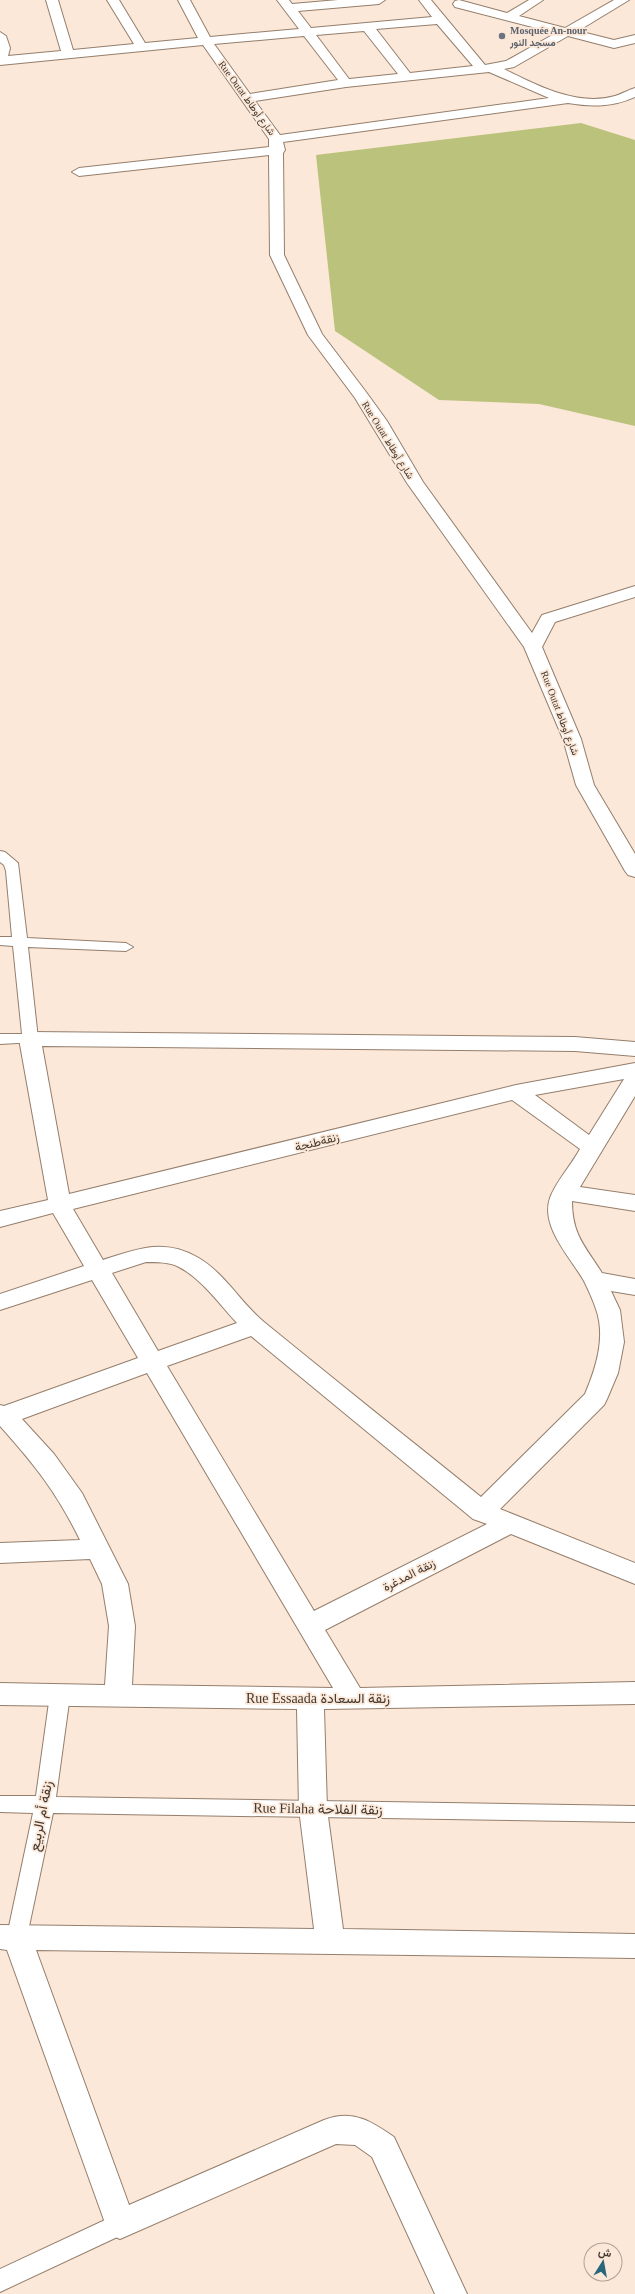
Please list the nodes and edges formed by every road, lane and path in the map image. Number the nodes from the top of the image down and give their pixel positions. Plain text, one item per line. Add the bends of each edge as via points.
1 (52, 0) edge
2 (113, 0) edge
3 (184, 0) edge
4 (379, 0) edge
5 (537, 0) edge
6 (623, 0) edge
7 (463, 2) edge
8 (428, 3) edge
9 (286, 4) edge
10 (509, 17) junction
11 (440, 20) junction
12 (367, 26) junction
13 (308, 31) junction
14 (564, 32) junction
15 (0, 36) edge
16 (635, 39) edge
17 (205, 40) junction
18 (141, 46) junction
19 (68, 52) junction
20 (0, 60) edge
21 (487, 68) junction
22 (407, 77) junction
23 (346, 83) junction
24 (635, 92) edge
25 (246, 98) junction
26 (567, 99) junction
27 (277, 144) junction
28 (79, 172) dead end
29 (635, 590) edge
30 (533, 647) junction
31 (0, 856) edge
32 (635, 871) edge
33 (0, 941) edge
34 (21, 941) junction
35 (126, 947) dead end
36 (0, 1039) edge
37 (30, 1040) junction
38 (635, 1049) edge
39 (635, 1070) edge
40 (635, 1078) edge
41 (516, 1092) junction
42 (592, 1147) junction
43 (565, 1192) junction
44 (635, 1203) edge
45 (60, 1206) junction
46 (0, 1219) edge
47 (98, 1269) junction
48 (595, 1280) junction
49 (635, 1287) edge
50 (0, 1302) edge
51 (254, 1326) junction
52 (154, 1364) junction
53 (2, 1416) edge
54 (482, 1512) junction
55 (509, 1524) junction
56 (99, 1549) junction
57 (0, 1553) edge
58 (635, 1574) edge
59 (309, 1626) junction
60 (635, 1693) edge
61 (0, 1694) edge
62 (60, 1695) junction
63 (118, 1696) junction
64 (310, 1698) junction
65 (352, 1699) junction
66 (0, 1804) edge
67 (45, 1805) junction
68 (313, 1809) junction
69 (635, 1814) edge
70 (8, 1936) edge
71 (330, 1941) junction
72 (635, 1946) edge
73 (120, 2224) junction
74 (0, 2281) edge
75 (451, 2294) edge

1 - 19 street
2 - 18 street
3 - 17 street, Rue Outat شارع أوطاط
4 - 9 street
5 - 10 street
6 - 14 street
7 - 8 street
7 - 10 street
8 - 11 street
9 - 13 street
10 - 14 street
11 - 12 street
11 - 21 street
12 - 13 street
12 - 22 street
13 - 17 street
13 - 23 street
14 - 16 street via 614,44
14 - 21 street via 510,64
15 - 20 street via 4,48
17 - 18 street
17 - 25 street, Rue Outat شارع أوطاط
18 - 19 street
19 - 20 street
21 - 22 street
21 - 26 street via 524,85
22 - 23 street
23 - 25 street
24 - 26 street via 626,98 600,103
25 - 27 street, Rue Outat شارع أوطاط
26 - 27 street
27 - 28 street
27 - 30 street, Rue Outat شارع أوطاط via 277,254 280,267 296,292 315,335 370,408 415,483
29 - 30 street via 548,619
30 - 32 street, Rue Outat شارع أوطاط via 572,739 585,785
31 - 34 lane via 11,863 13,870
33 - 34 lane
34 - 35 lane
34 - 37 lane
36 - 37 lane
37 - 38 street via 575,1044
37 - 45 street
39 - 41 street, زنقةطنجة
40 - 42 street
41 - 42 street
41 - 45 street, زنقةطنجة
42 - 43 street
43 - 44 street
43 - 48 street via 561,1199 560,1219 566,1236
45 - 46 street, زنقةطنجة
45 - 47 street
47 - 50 street
47 - 51 street via 145,1254 167,1255 188,1262 206,1275
47 - 52 street
48 - 49 street
48 - 54 street via 608,1310 612,1342 606,1372 595,1400
51 - 52 street
51 - 54 street
52 - 53 street
52 - 59 street
53 - 56 street via 45,1460 73,1500
54 - 55 street
55 - 58 street
55 - 59 street, زنقة المدغرة
56 - 57 street
56 - 63 street via 115,1584 122,1626
59 - 65 street
60 - 65 street, Rue Essaada زنقة السعادة
61 - 62 street, Rue Essaada زنقة السعادة
62 - 63 street, Rue Essaada زنقة السعادة
62 - 67 lane, زنقة أم الربيع
63 - 64 street, Rue Essaada زنقة السعادة
64 - 65 street, Rue Essaada زنقة السعادة
64 - 68 street
66 - 67 lane, Rue Filaha زنقة الفلاحة
67 - 68 lane, Rue Filaha زنقة الفلاحة
67 - 70 lane, زنقة أم الربيع
68 - 69 lane, Rue Filaha زنقة الفلاحة
68 - 71 street
70 - 71 street
70 - 73 street
71 - 72 street
73 - 74 lane
73 - 75 street via 335,2130 360,2131 383,2147

